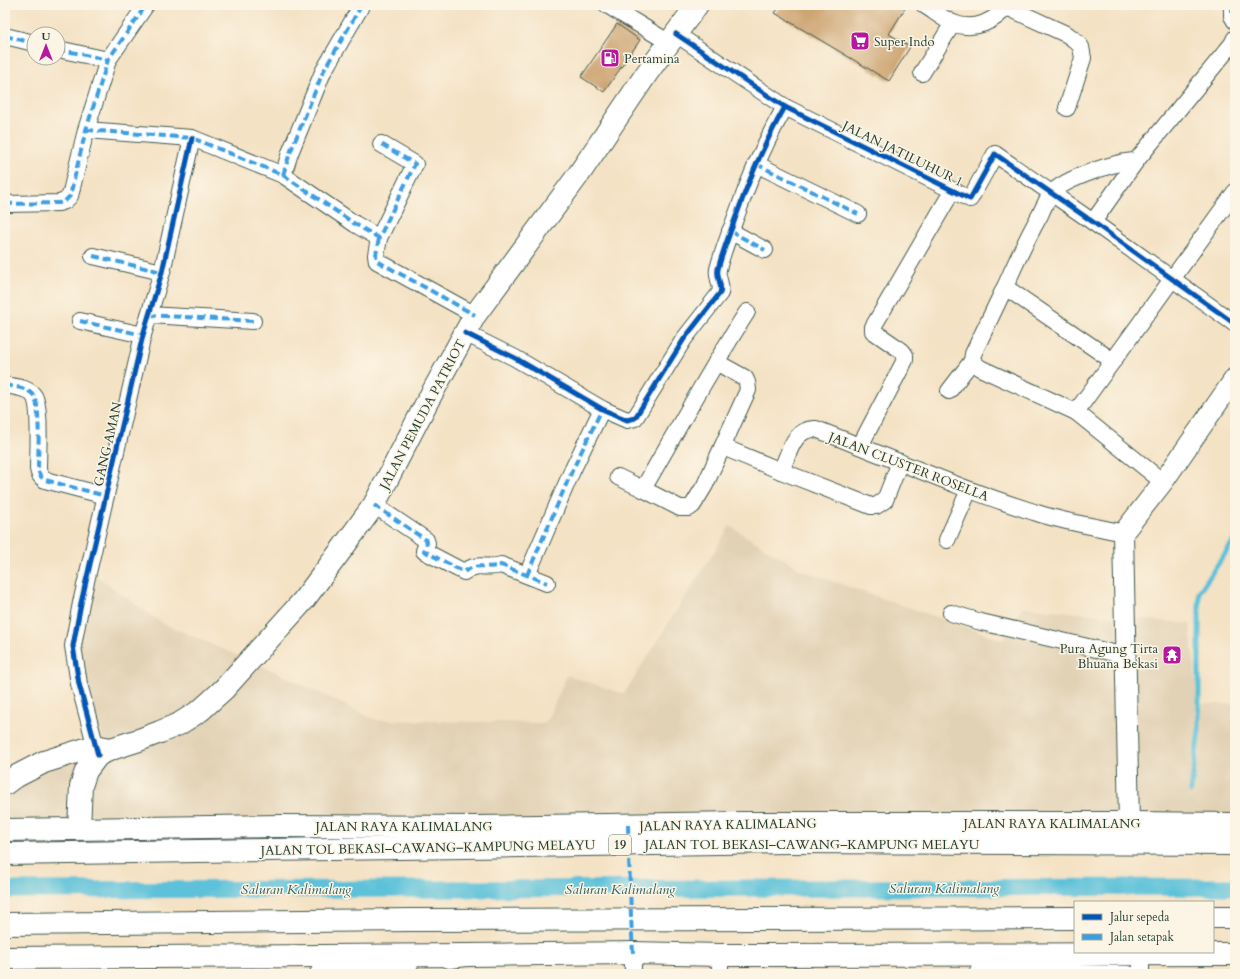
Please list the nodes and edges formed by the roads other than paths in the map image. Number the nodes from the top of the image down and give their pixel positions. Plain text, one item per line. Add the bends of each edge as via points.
1 (146, 5) edge
2 (607, 5) edge
3 (697, 5) edge
4 (924, 5) edge
5 (1232, 5) edge
6 (1008, 6) edge
7 (360, 8) dead end
8 (1235, 21) edge
9 (953, 23) junction
10 (5, 36) edge
11 (672, 38) junction
12 (1235, 38) edge
13 (26, 41) edge
14 (66, 51) edge
15 (108, 60) junction
16 (922, 73) dead end
17 (786, 107) junction
18 (1067, 108) dead end
19 (86, 130) junction
20 (192, 138) junction
21 (381, 144) dead end
22 (1136, 161) junction
23 (756, 164) junction
24 (283, 175) junction
25 (1235, 192) edge
26 (1052, 193) junction
27 (947, 200) dead end
28 (5, 204) edge
29 (858, 214) dead end
30 (1093, 222) junction
31 (730, 231) junction
32 (379, 238) junction
33 (765, 250) dead end
34 (93, 256) dead end
35 (162, 272) junction
36 (1172, 279) junction
37 (1005, 287) junction
38 (747, 312) dead end
39 (149, 315) junction
40 (80, 320) dead end
41 (252, 321) dead end
42 (470, 324) junction
43 (1235, 324) edge
44 (143, 335) junction
45 (972, 361) junction
46 (1113, 361) junction
47 (716, 362) junction
48 (1235, 378) edge
49 (5, 385) edge
50 (949, 391) dead end
51 (602, 409) junction
52 (1076, 412) junction
53 (860, 446) junction
54 (723, 447) junction
55 (900, 462) junction
56 (781, 471) junction
57 (618, 477) dead end
58 (1163, 482) junction
59 (643, 489) junction
60 (969, 490) junction
61 (106, 496) junction
62 (374, 505) junction
63 (1123, 533) junction
64 (947, 540) dead end
65 (527, 576) junction
66 (547, 583) dead end
67 (951, 613) dead end
68 (1126, 656) junction
69 (102, 750) junction
70 (5, 784) edge
71 (1129, 822) junction
72 (1235, 824) edge
73 (79, 828) junction
74 (5, 830) edge
75 (1235, 844) edge
76 (5, 854) edge
77 (1214, 917) edge
78 (1235, 917) edge
79 (1074, 918) edge
80 (5, 924) edge
81 (1235, 954) edge
82 (467, 955) junction
83 (5, 958) edge
84 (633, 964) edge
85 (720, 964) edge
86 (1141, 964) edge
87 (978, 971) dead end
88 (321, 974) edge
89 (1129, 974) edge

1 - 15 street
2 - 11 street, JALAN JATILUHUR 1
3 - 11 main road, JALAN PEMUDA PATRIOT
4 - 9 street
5 - 8 street via 1232,16
6 - 9 street via 985,23 965,26
6 - 18 street via 1068,35 1081,47 1083,58
7 - 24 street via 323,72
9 - 16 street
10 - 13 street
11 - 17 street, JALAN JATILUHUR 1
11 - 42 main road, JALAN PEMUDA PATRIOT via 579,174
12 - 22 street
14 - 15 street
15 - 19 street
17 - 23 street
17 - 26 street, JALAN JATILUHUR 1 via 970,199 995,154
19 - 20 street
19 - 28 street via 68,199 59,203
20 - 24 street
20 - 35 street, GANG AMAN
21 - 32 street via 415,164
22 - 26 street via 1112,165 1079,177
22 - 30 street
23 - 29 street
23 - 31 street
24 - 32 street
25 - 36 street
26 - 30 street, JALAN JATILUHUR 1
26 - 37 street via 1026,240
27 - 53 street via 874,324 874,331 902,351 905,360
30 - 36 street, JALAN JATILUHUR 1
31 - 33 street
31 - 51 street via 718,272 722,286 720,293 684,339 635,418 627,420
32 - 42 street via 376,261
34 - 35 street
35 - 39 street, GANG AMAN
36 - 43 street, JALAN JATILUHUR 1
36 - 46 street
37 - 45 street
37 - 46 street
38 - 47 street
39 - 41 street
39 - 44 street, GANG AMAN
40 - 44 street
42 - 51 street via 516,358
42 - 62 main road, JALAN PEMUDA PATRIOT
44 - 61 street, GANG AMAN
45 - 50 street
45 - 52 street via 980,368
46 - 52 street
47 - 54 street via 745,378 748,386
47 - 59 street
48 - 58 street
49 - 61 street via 23,388 34,396 38,408 38,469 41,478
51 - 65 street
52 - 58 street
53 - 55 street, JALAN CLUSTER ROSELLA
53 - 56 street, JALAN CLUSTER ROSELLA via 816,429 806,430 795,440
54 - 56 street
54 - 59 street via 705,484 689,508 680,508
55 - 56 street via 885,500 876,506 870,506
55 - 60 street, JALAN CLUSTER ROSELLA
57 - 59 street
58 - 63 street
60 - 63 street, JALAN CLUSTER ROSELLA via 1036,513
60 - 64 street
61 - 69 street, GANG AMAN via 73,646 79,684
62 - 65 street via 426,540 424,551 464,572 476,566 501,565
62 - 69 main road, JALAN PEMUDA PATRIOT via 303,601 224,689 201,710 179,724 139,740
63 - 68 street
65 - 66 street
67 - 68 street
68 - 71 street
69 - 70 main road, JALAN PEMUDA PATRIOT via 44,762
69 - 73 main road via 86,771 81,786
71 - 72 main road, JALAN RAYA KALIMALANG
71 - 73 main road, JALAN RAYA KALIMALANG
73 - 74 main road, JALAN RAYA KALIMALANG
75 - 76 main road, JALAN TOL BEKASI–CAWANG–KAMPUNG MELAYU / 19 via 788,842
77 - 78 main road
79 - 80 main road
81 - 86 main road
82 - 83 main road
82 - 84 main road
82 - 88 main road
84 - 85 main road
85 - 86 main road via 886,954
87 - 89 street

